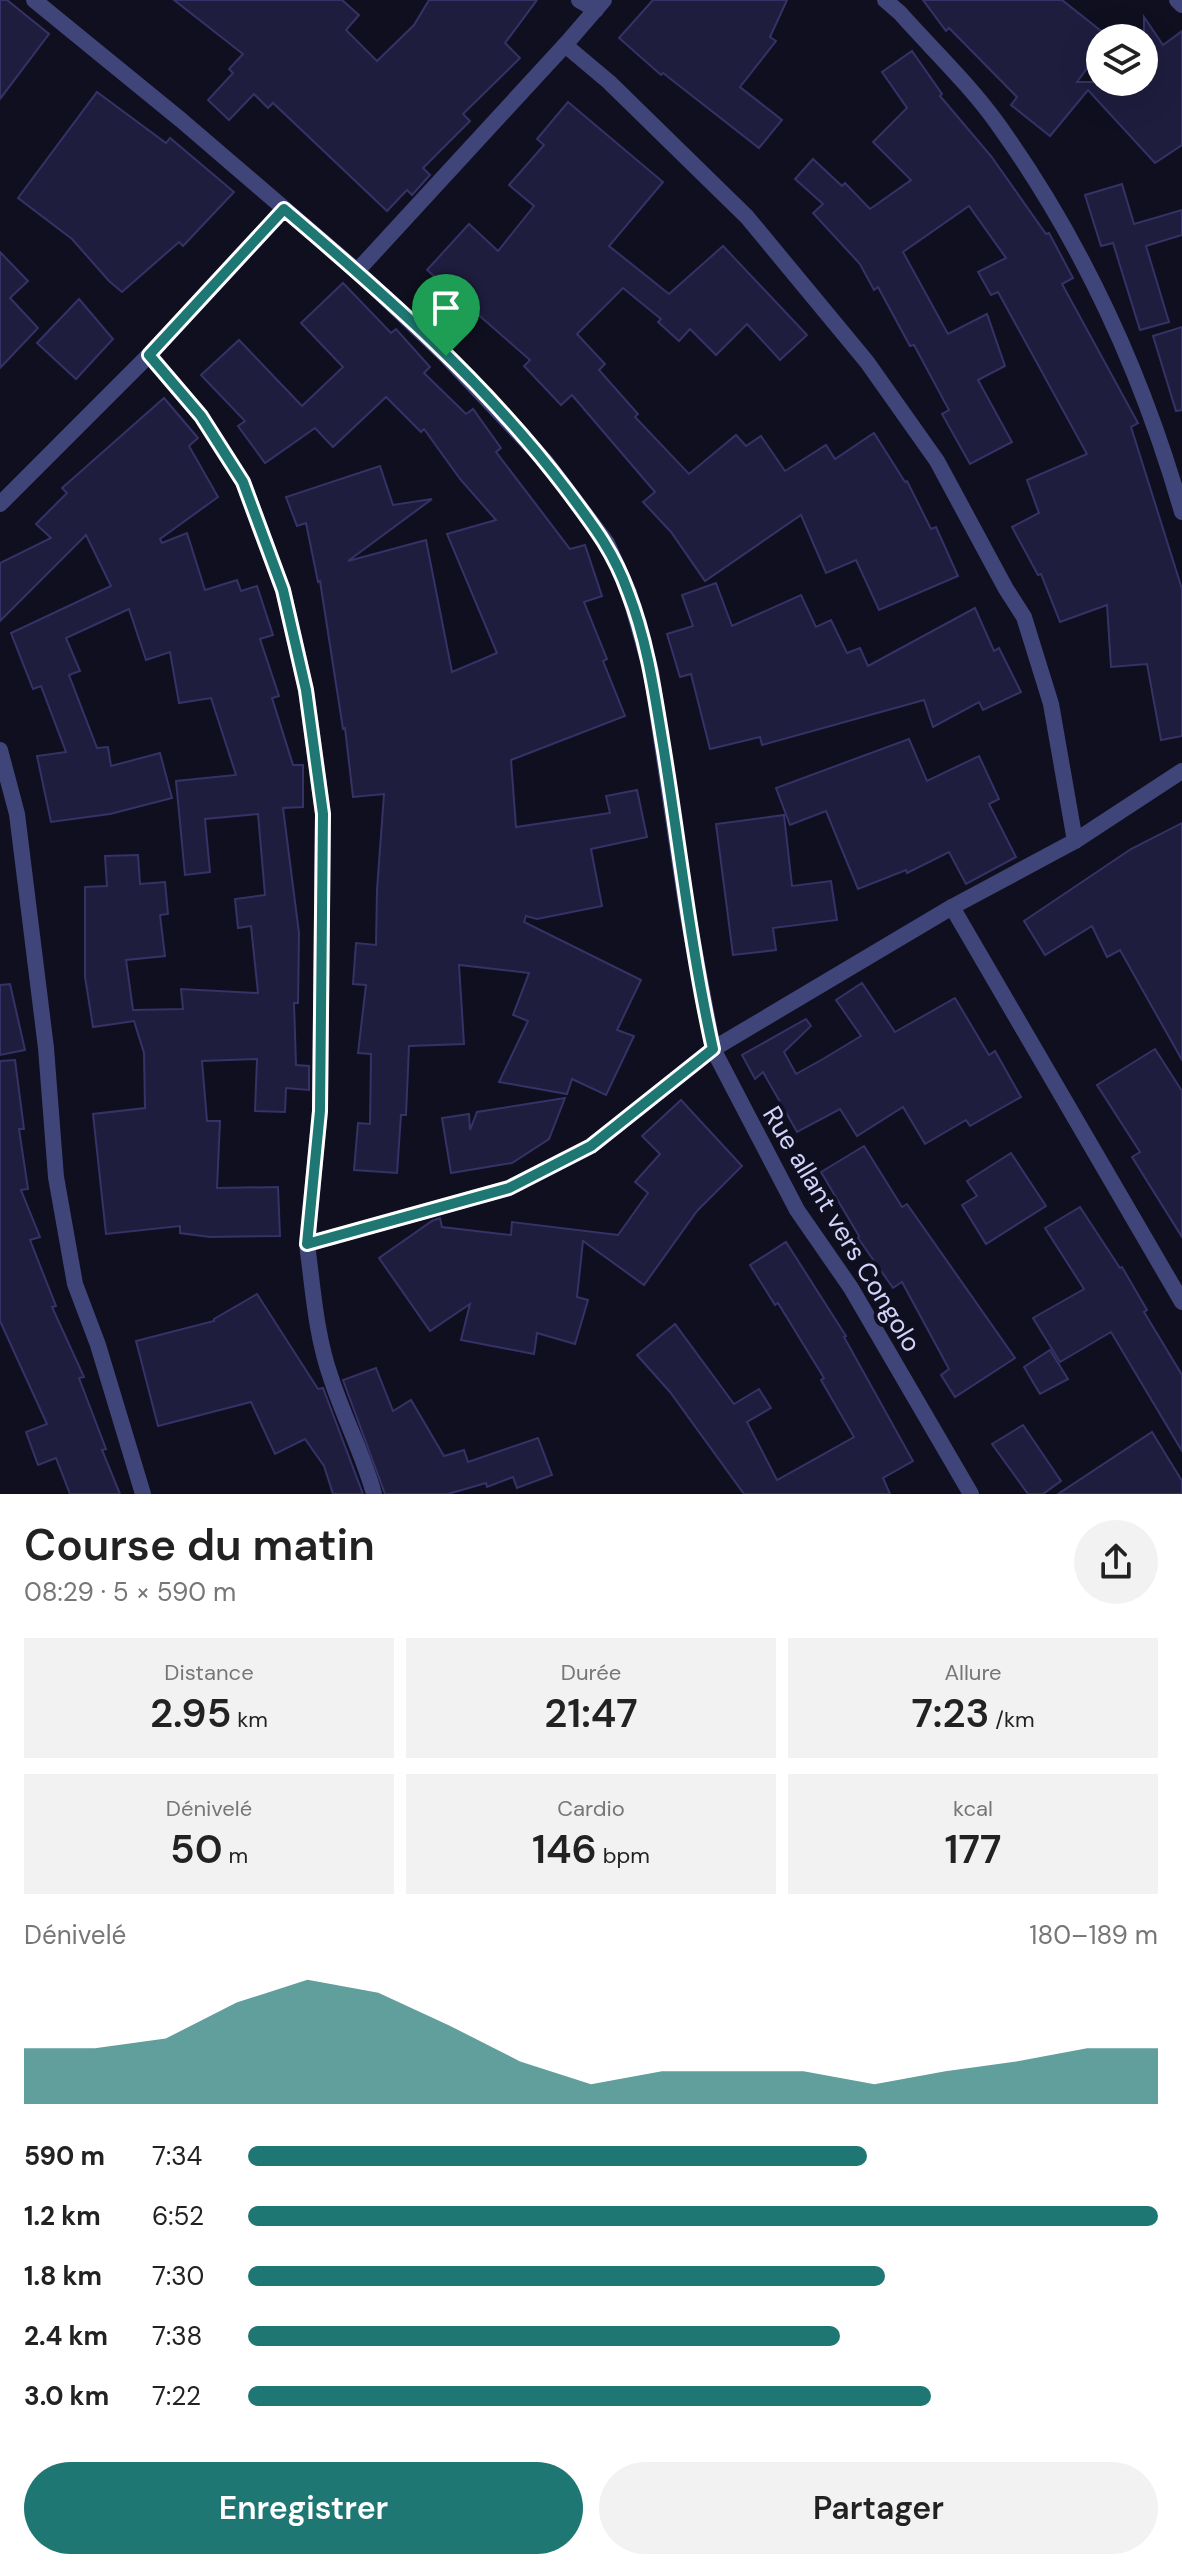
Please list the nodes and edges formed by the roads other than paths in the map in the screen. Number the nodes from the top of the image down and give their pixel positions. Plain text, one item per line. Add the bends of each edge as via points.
1 (34, 0) edge
2 (579, 0) edge
3 (885, 0) edge
4 (1177, 0) edge
5 (600, 5) edge
6 (1182, 5) edge
7 (565, 45) junction
8 (284, 209) junction
9 (357, 271) junction
10 (149, 355) junction
11 (0, 504) edge
12 (1182, 512) edge
13 (0, 750) edge
14 (1182, 771) edge
15 (1075, 841) junction
16 (952, 907) junction
17 (713, 1049) junction
18 (307, 1244) junction
19 (1182, 1302) edge
20 (143, 1494) edge
21 (374, 1494) edge
22 (971, 1494) edge

1 - 8 street, Rue allant vers Congolo
2 - 5 street
3 - 12 street via 995,120 1048,199 1097,286 1166,457
4 - 6 street
5 - 7 street
7 - 9 street
7 - 15 street via 747,217 867,362 937,461 1024,617 1051,704
8 - 9 street, Rue allant vers Congolo
8 - 10 street
9 - 17 street, Rue allant vers Congolo via 500,411 607,543 629,593 651,671
10 - 11 street
10 - 18 street via 201,416 243,482 283,590 306,690 323,814 320,1111
13 - 20 street via 17,814 56,1177 75,1284
14 - 15 street
15 - 16 street
16 - 17 street
16 - 19 street
17 - 18 street via 591,1146 509,1188
17 - 22 street, Rue allant vers Congolo via 797,1210 851,1288
18 - 21 street via 330,1377

